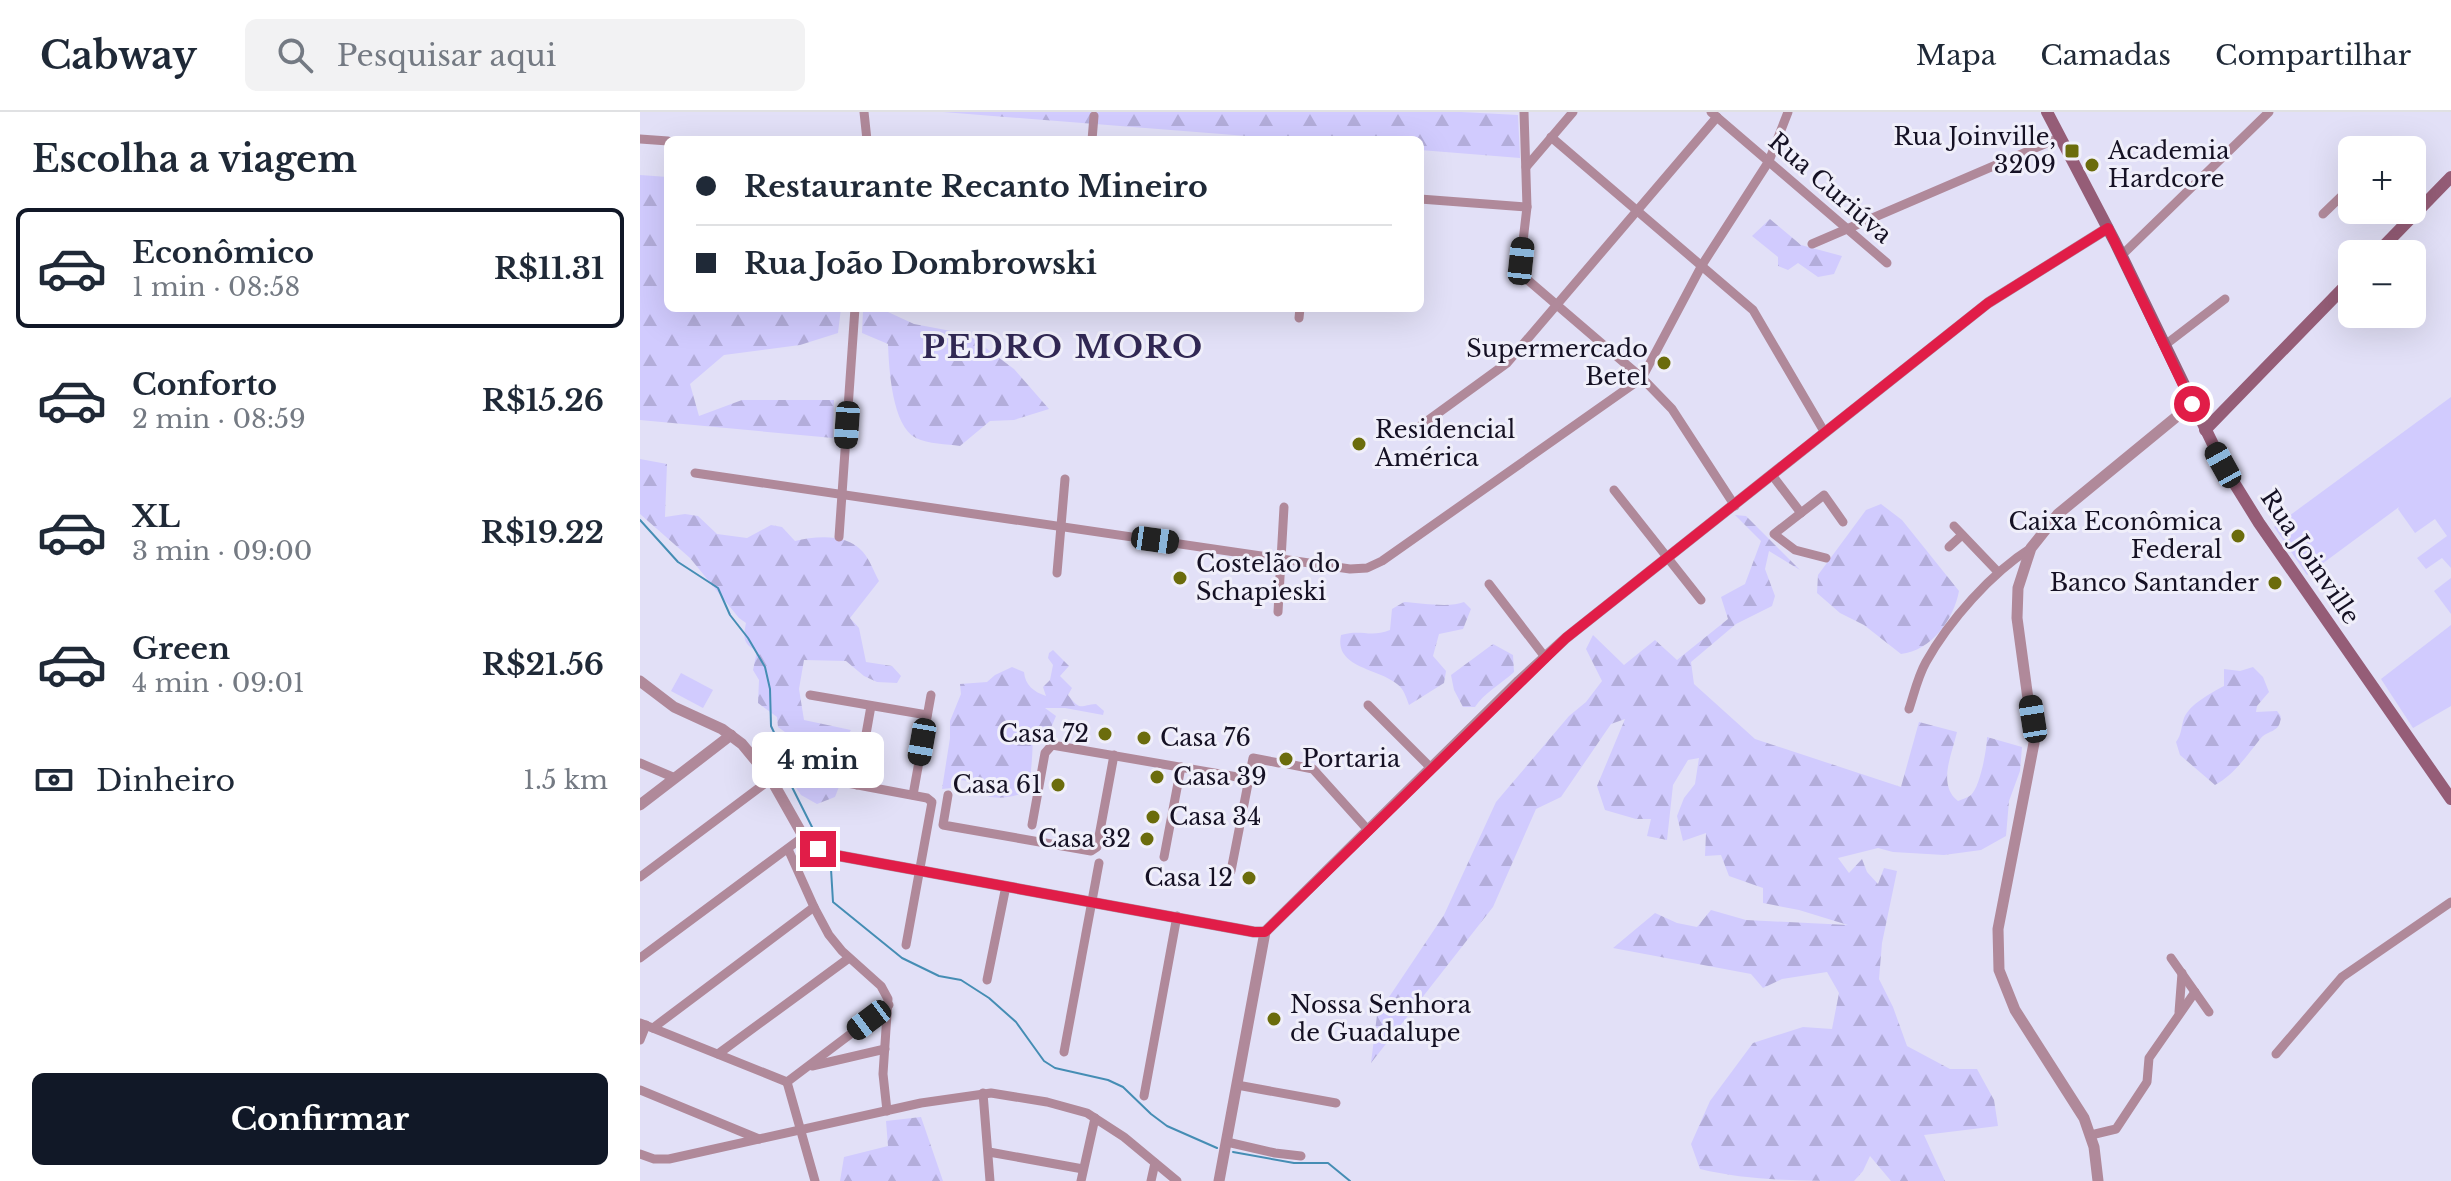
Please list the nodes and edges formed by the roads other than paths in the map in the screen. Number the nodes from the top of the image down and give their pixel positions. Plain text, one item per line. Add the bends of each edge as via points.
1 (864, 112) edge
2 (1524, 112) edge
3 (1573, 112) edge
4 (1788, 112) edge
5 (2047, 112) edge
6 (2269, 112) edge
7 (1714, 115) edge
8 (1094, 116) dead end
9 (867, 136) edge
10 (1092, 136) edge
11 (1551, 137) junction
12 (2061, 137) junction
13 (640, 139) edge
14 (664, 141) edge
15 (1769, 161) junction
16 (1526, 167) junction
17 (2451, 177) edge
18 (1424, 199) edge
19 (2338, 200) edge
20 (2426, 203) edge
21 (1527, 207) junction
22 (1638, 210) junction
23 (2323, 214) dead end
24 (2406, 224) edge
25 (2108, 228) junction
26 (1848, 230) junction
27 (2390, 240) edge
28 (1812, 244) dead end
29 (2122, 255) junction
30 (1887, 263) dead end
31 (1702, 265) junction
32 (2338, 293) edge
33 (2225, 299) dead end
34 (1556, 306) junction
35 (855, 312) edge
36 (2165, 345) junction
37 (1642, 378) junction
38 (2192, 404) junction
39 (2205, 430) junction
40 (1412, 432) dead end
41 (1825, 433) junction
42 (695, 473) dead end
43 (1772, 475) junction
44 (1065, 479) dead end
45 (1614, 490) dead end
46 (842, 494) junction
47 (1735, 506) junction
48 (1284, 507) dead end
49 (1801, 513) junction
50 (1843, 522) dead end
51 (1061, 526) junction
52 (1954, 526) dead end
53 (1962, 535) junction
54 (839, 537) dead end
55 (1949, 547) dead end
56 (2031, 548) junction
57 (1668, 558) junction
58 (1826, 558) dead end
59 (1281, 559) junction
60 (1998, 572) junction
61 (1057, 573) dead end
62 (1489, 584) dead end
63 (1701, 600) dead end
64 (1278, 612) dead end
65 (1545, 657) junction
66 (640, 681) edge
67 (810, 695) dead end
68 (931, 695) dead end
69 (1368, 705) dead end
70 (871, 706) junction
71 (1909, 709) dead end
72 (927, 715) junction
73 (731, 735) junction
74 (1114, 755) junction
75 (640, 763) edge
76 (1181, 767) junction
77 (1431, 768) junction
78 (675, 778) junction
79 (771, 779) junction
80 (1249, 779) junction
81 (842, 782) dead end
82 (857, 785) junction
83 (913, 795) junction
84 (948, 795) dead end
85 (2451, 799) edge
86 (640, 805) edge
87 (997, 823) dead end
88 (1032, 825) dead end
89 (1368, 830) junction
90 (995, 835) junction
91 (803, 837) junction
92 (788, 849) junction
93 (1164, 857) dead end
94 (1099, 863) dead end
95 (919, 870) junction
96 (1231, 871) dead end
97 (640, 877) edge
98 (1006, 886) junction
99 (1092, 901) junction
100 (2451, 902) edge
101 (814, 907) junction
102 (1177, 916) junction
103 (1265, 932) junction
104 (906, 945) dead end
105 (640, 958) edge
106 (849, 958) junction
107 (2171, 958) dead end
108 (2182, 973) junction
109 (987, 980) dead end
110 (2195, 992) junction
111 (889, 1005) junction
112 (2209, 1012) dead end
113 (2179, 1016) junction
114 (646, 1025) edge
115 (640, 1040) edge
116 (885, 1049) junction
117 (1064, 1052) dead end
118 (718, 1054) junction
119 (2276, 1054) dead end
120 (808, 1066) junction
121 (787, 1082) junction
122 (1237, 1085) junction
123 (640, 1090) edge
124 (983, 1093) junction
125 (1144, 1096) dead end
126 (1336, 1103) dead end
127 (887, 1111) junction
128 (1095, 1118) junction
129 (801, 1130) junction
130 (2091, 1135) junction
131 (760, 1139) junction
132 (1227, 1142) junction
133 (989, 1152) junction
134 (640, 1154) edge
135 (1301, 1156) dead end
136 (1155, 1163) junction
137 (1083, 1169) junction
138 (815, 1181) edge
139 (990, 1181) edge
140 (1081, 1181) edge
141 (1151, 1181) edge
142 (1177, 1181) edge
143 (1219, 1181) edge
144 (2098, 1181) edge

1 - 9 street
2 - 16 street
3 - 11 street
4 - 15 street
5 - 12 main road, Rua Joinville
6 - 29 street
7 - 15 street, Rua Curiúva
7 - 22 street
8 - 10 street
11 - 16 street
11 - 22 street
12 - 25 main road, Rua Joinville
12 - 26 street
13 - 14 street
15 - 26 street, Rua Curiúva
15 - 31 street
16 - 21 street
17 - 20 main road
18 - 21 street
19 - 23 street
21 - 34 street via 1520,267
22 - 31 street
22 - 34 street
24 - 27 main road
25 - 29 main road, Rua Joinville
25 - 41 street via 1988,303
26 - 28 street
26 - 30 street, Rua Curiúva
29 - 36 main road, Rua Joinville
31 - 37 street
31 - 41 street via 1760,319
32 - 39 main road
33 - 36 street
34 - 37 street
34 - 40 street via 1500,370
35 - 46 street
36 - 38 main road, Rua Joinville
37 - 47 street via 1683,423
37 - 59 street via 1374,566 1350,569
38 - 39 main road, Rua Joinville
38 - 56 street via 2058,514
39 - 85 main road, Rua Joinville via 2259,523
41 - 43 street
42 - 46 street
43 - 47 street
43 - 49 street
44 - 51 street
45 - 57 street
46 - 51 street
46 - 54 street
47 - 57 street
48 - 59 street
49 - 50 street via 1824,495
49 - 58 street via 1774,534 1795,550
51 - 59 street
51 - 61 street
52 - 53 street
53 - 55 street
53 - 60 street
56 - 60 street
56 - 130 street via 2017,602 2034,743 1997,957 2007,994
57 - 63 street
57 - 65 street
59 - 64 street
60 - 71 street via 1928,659
62 - 65 street
65 - 77 street
66 - 73 street via 674,707
67 - 70 street
68 - 72 street
69 - 77 street
70 - 72 street
70 - 82 street
72 - 83 street
73 - 78 street
73 - 79 street
74 - 76 street
74 - 88 street via 1049,747
74 - 90 street via 1093,850
75 - 78 street
76 - 80 street
76 - 93 street
77 - 89 street
78 - 86 street
79 - 91 street
79 - 97 street
80 - 89 street via 1253,758 1313,769
80 - 96 street
81 - 82 street
82 - 83 street
83 - 95 street via 930,800 932,811
84 - 90 street via 943,825
87 - 90 street
89 - 103 street
91 - 92 street
91 - 95 street via 833,854
92 - 101 street
92 - 105 street
94 - 99 street
95 - 98 street
95 - 104 street
98 - 99 street
98 - 109 street
99 - 102 street
99 - 117 street
100 - 119 street via 2342,977
101 - 106 street
101 - 114 street
102 - 103 street
102 - 125 street
103 - 122 street
106 - 111 street via 881,986
106 - 118 street
107 - 108 street
108 - 110 street
108 - 113 street
110 - 112 street
110 - 113 street
111 - 116 street
111 - 120 street
113 - 130 street via 2149,1058 2147,1082 2116,1129
114 - 115 street
114 - 118 street
116 - 120 street
116 - 127 street
118 - 121 street
120 - 121 street
121 - 129 street
122 - 126 street
122 - 132 street
123 - 131 street
124 - 127 street
124 - 128 street via 1047,1102
124 - 133 street
127 - 129 street
128 - 136 street
128 - 137 street
129 - 131 street
129 - 138 street
130 - 144 street
131 - 134 street via 669,1159
132 - 135 street
132 - 143 street
133 - 137 street
133 - 139 street
136 - 141 street
136 - 142 street
137 - 140 street

